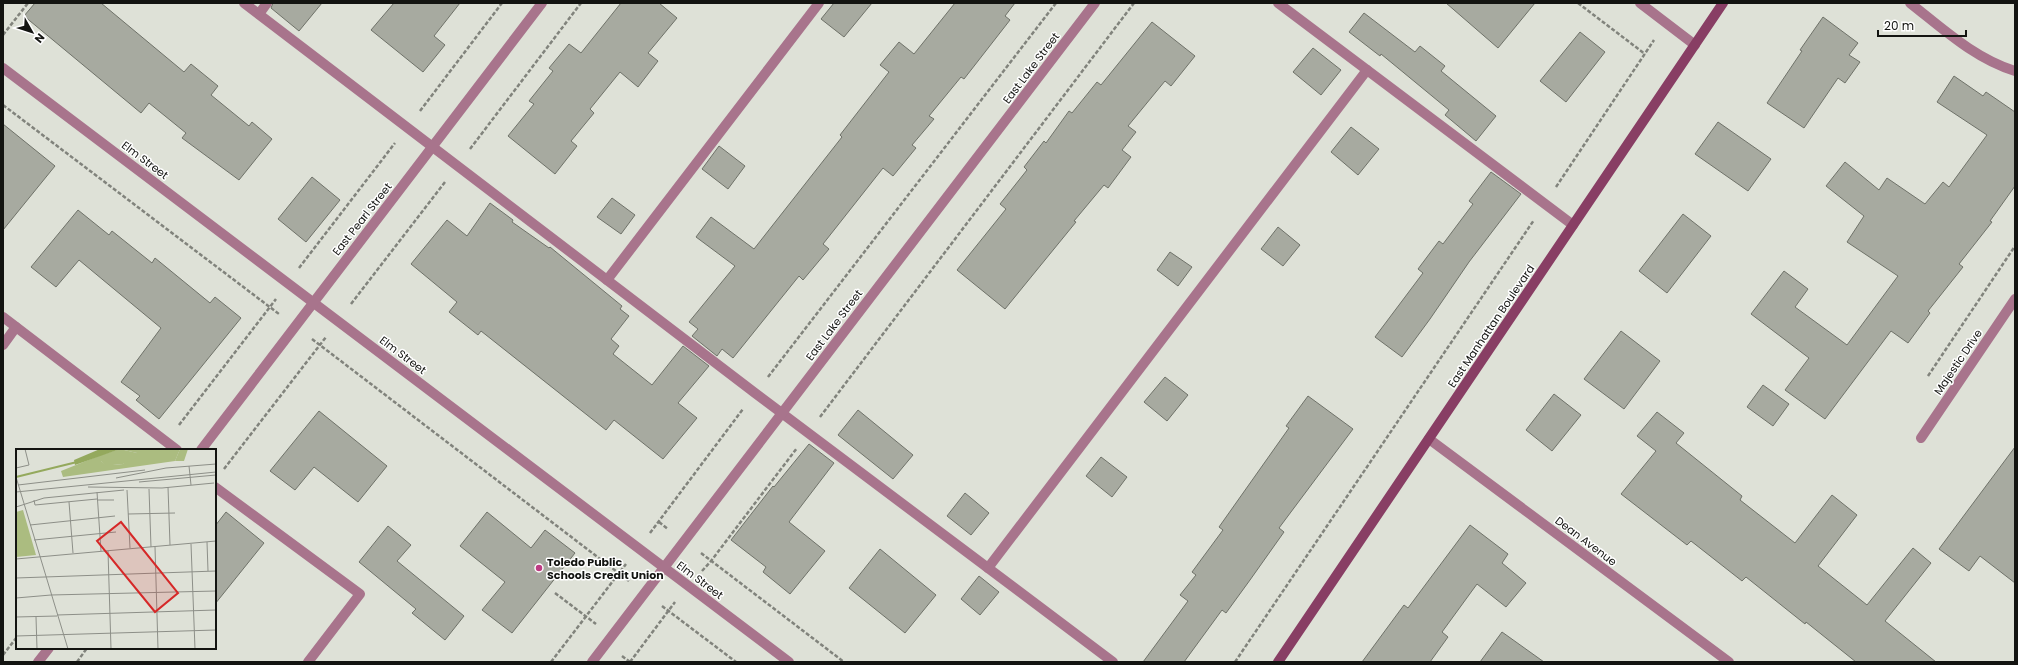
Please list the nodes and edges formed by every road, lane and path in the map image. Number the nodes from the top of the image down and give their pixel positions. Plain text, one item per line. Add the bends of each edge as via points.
1 (28, 3) edge
2 (244, 3) edge
3 (267, 3) edge
4 (502, 3) edge
5 (542, 3) edge
6 (581, 3) edge
7 (819, 3) edge
8 (1056, 3) edge
9 (1095, 3) edge
10 (1134, 3) edge
11 (1278, 3) edge
12 (1578, 3) edge
13 (1640, 3) edge
14 (1723, 3) edge
15 (1910, 3) edge
16 (259, 14) junction
17 (1665, 23) junction
18 (3, 35) edge
19 (1695, 45) junction
20 (1645, 54) junction
21 (3, 68) edge
22 (1367, 70) junction
23 (2015, 71) edge
24 (407, 127) junction
25 (433, 146) junction
26 (457, 165) junction
27 (1545, 204) junction
28 (1573, 225) junction
29 (2015, 246) edge
30 (607, 280) junction
31 (288, 283) junction
32 (2015, 299) edge
33 (313, 302) junction
34 (3, 317) edge
35 (338, 321) junction
36 (16, 327) junction
37 (3, 344) edge
38 (1928, 376) dead end
39 (755, 393) junction
40 (782, 414) junction
41 (808, 433) junction
42 (1921, 438) dead end
43 (1429, 439) junction
44 (167, 442) junction
45 (176, 449) edge
46 (202, 449) edge
47 (220, 475) dead end
48 (216, 487) edge
49 (659, 522) junction
50 (685, 541) junction
51 (638, 548) junction
52 (712, 561) junction
53 (664, 568) junction
54 (988, 568) junction
55 (620, 573) junction
56 (688, 585) junction
57 (555, 593) dead end
58 (645, 593) junction
59 (669, 611) junction
60 (587, 616) junction
61 (612, 636) junction
62 (16, 638) edge
63 (48, 649) edge
64 (86, 649) edge
65 (3, 655) edge
66 (38, 662) edge
67 (77, 662) edge
68 (308, 662) edge
69 (551, 662) edge
70 (592, 662) edge
71 (630, 662) edge
72 (736, 662) edge
73 (789, 662) edge
74 (844, 662) edge
75 (1113, 662) edge
76 (1235, 662) edge
77 (1278, 662) edge
78 (1729, 662) edge

1 - 18 path
2 - 16 street
3 - 16 street
4 - 24 path
5 - 25 street, East Pearl Street
6 - 26 path
7 - 30 street
8 - 39 path
9 - 40 street, East Lake Street
10 - 41 path
11 - 22 street
12 - 20 path
13 - 17 street
14 - 19 main road, East Manhattan Boulevard
15 - 23 street via 1983,57
16 - 24 street
17 - 19 street
17 - 20 path
19 - 28 main road, East Manhattan Boulevard
20 - 27 path
21 - 31 street, Elm Street
22 - 27 street
22 - 54 street
24 - 25 street
24 - 31 path
25 - 26 street
25 - 33 street, East Pearl Street
26 - 30 street
26 - 35 path
27 - 28 street
27 - 76 path
28 - 43 main road, East Manhattan Boulevard
29 - 38 path
30 - 39 street
31 - 33 street, Elm Street
31 - 44 path
32 - 42 street, Majestic Drive
33 - 35 street, Elm Street
33 - 46 street, East Pearl Street
34 - 36 street
35 - 47 path
35 - 51 street, Elm Street
36 - 37 street
36 - 44 street
39 - 40 street
39 - 49 path
40 - 41 street
40 - 50 street, East Lake Street
41 - 52 path
41 - 54 street
43 - 77 main road, East Manhattan Boulevard
43 - 78 street, Dean Avenue
44 - 45 street
48 - 68 street via 360,594
49 - 50 path
49 - 51 path
50 - 52 path
50 - 53 street, East Lake Street
51 - 53 street, Elm Street
51 - 55 path
52 - 56 path
52 - 74 path
53 - 56 street, Elm Street
53 - 58 street, East Lake Street
54 - 75 street
55 - 58 path
55 - 60 path
56 - 59 path
56 - 73 street, Elm Street
57 - 60 path
58 - 59 path
58 - 61 street, East Lake Street
59 - 71 path
59 - 72 path
60 - 61 path
60 - 69 path
61 - 70 street, East Lake Street
62 - 65 path
63 - 66 street
64 - 67 path

